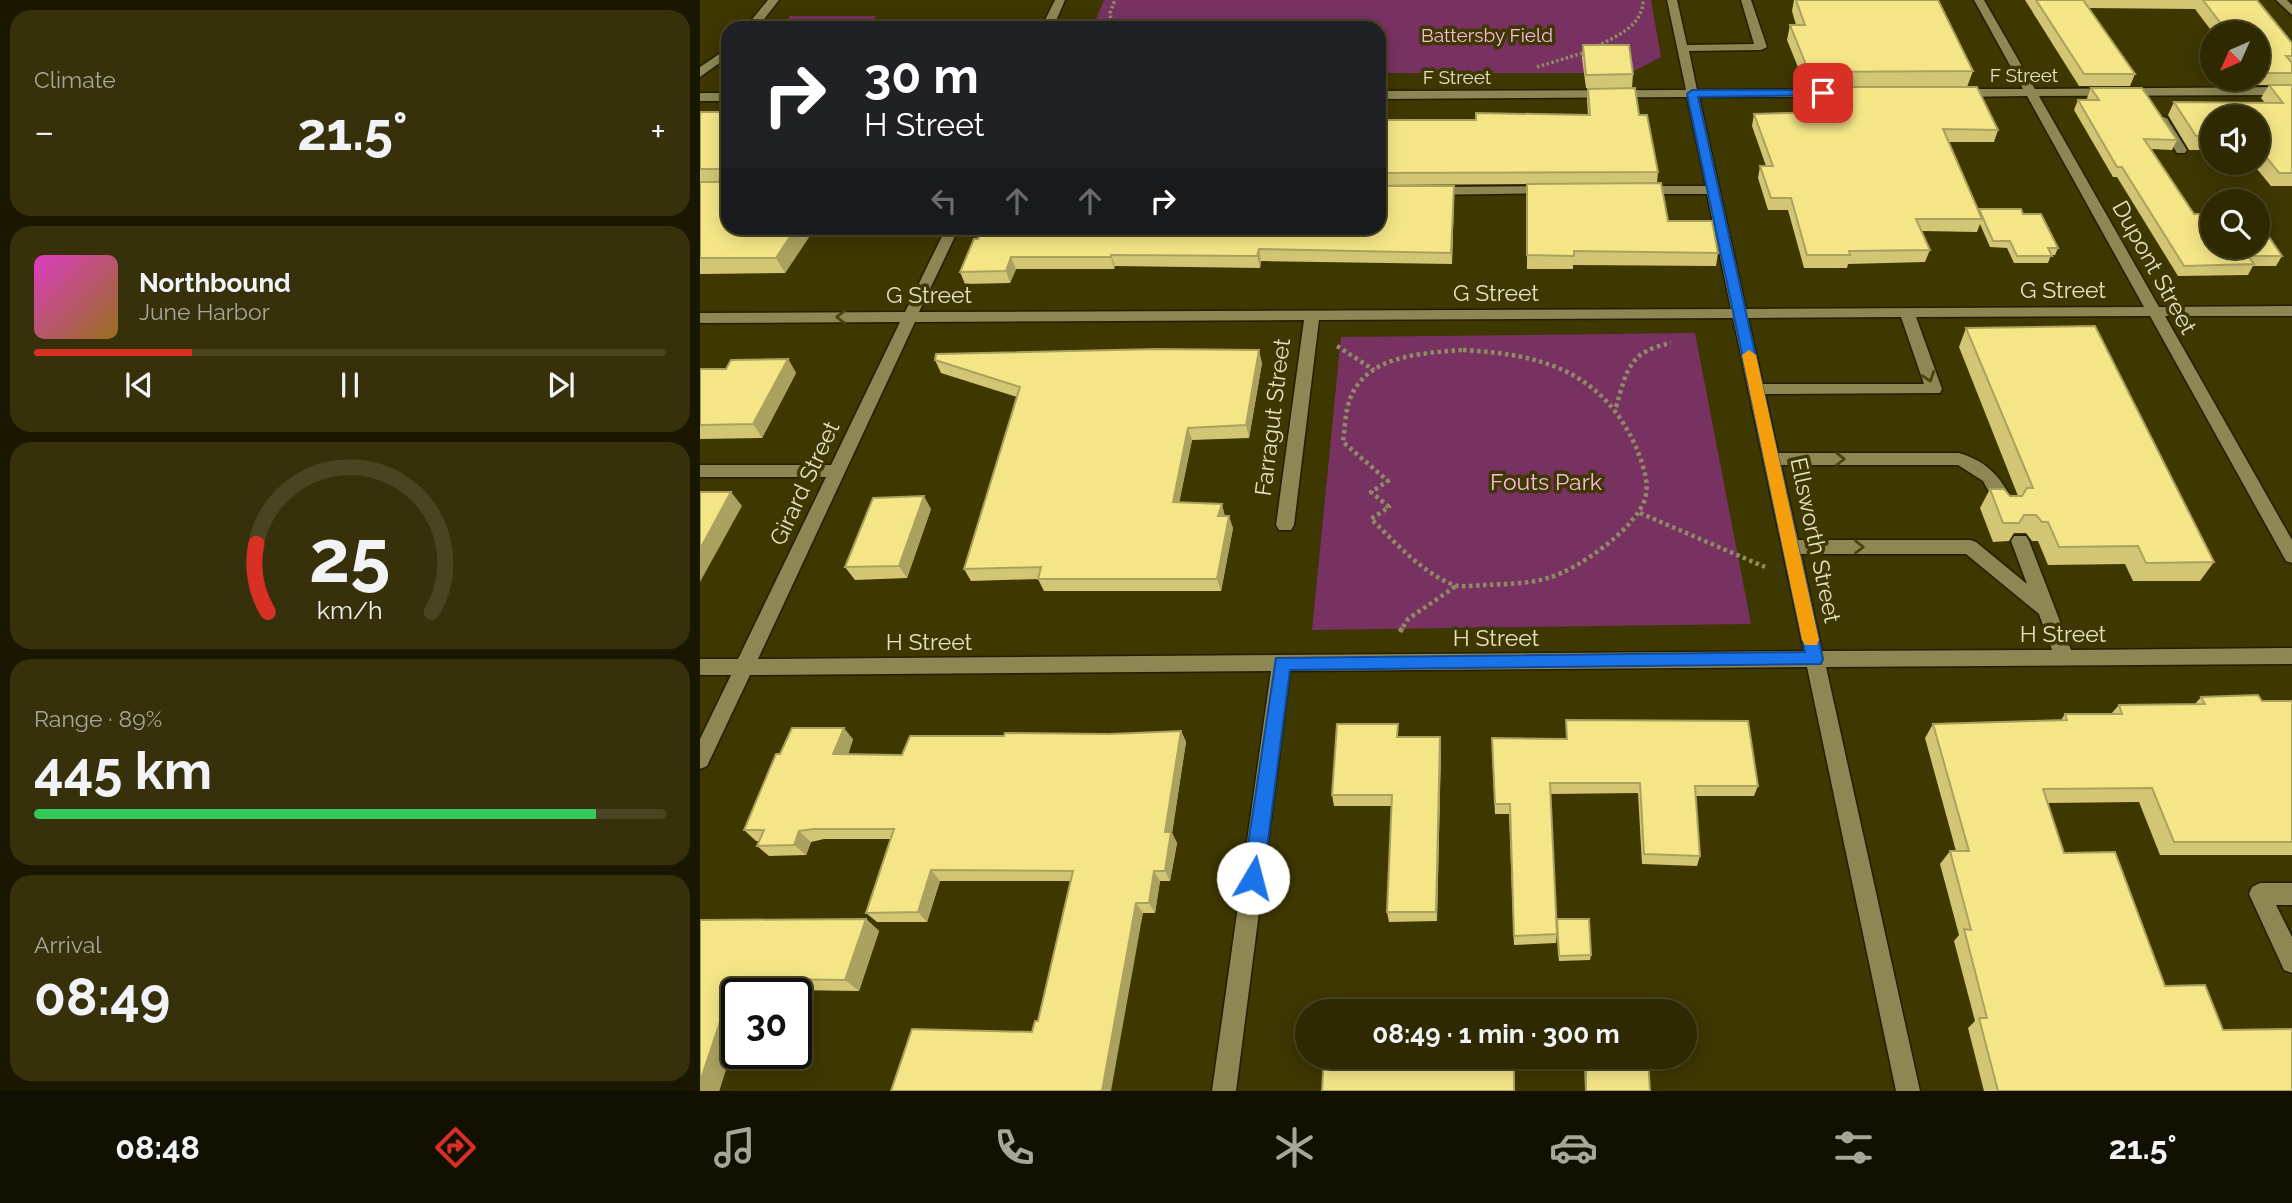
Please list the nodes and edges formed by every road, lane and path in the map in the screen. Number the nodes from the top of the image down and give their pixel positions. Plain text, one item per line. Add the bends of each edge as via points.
1 (774, 0) edge
2 (1060, 0) edge
3 (1115, 0) edge
4 (1643, 0) edge
5 (1672, 0) edge
6 (1746, 0) edge
7 (1979, 0) edge
8 (2281, 0) edge
9 (2292, 12) edge
10 (757, 21) edge
11 (1050, 21) edge
12 (1111, 21) edge
13 (1682, 48) junction
14 (721, 56) edge
15 (1536, 67) dead end
16 (700, 73) edge
17 (2292, 91) edge
18 (2031, 92) junction
19 (2144, 92) junction
20 (1843, 93) edge
21 (1939, 93) edge
22 (1692, 94) junction
23 (1386, 95) edge
24 (700, 97) edge
25 (721, 97) edge
26 (2151, 104) edge
27 (2159, 115) edge
28 (2181, 150) dead end
29 (1560, 190) edge
30 (1630, 190) edge
31 (1713, 190) junction
32 (1421, 191) edge
33 (949, 235) edge
34 (2292, 311) edge
35 (2155, 312) junction
36 (1740, 313) junction
37 (1907, 313) junction
38 (1312, 316) junction
39 (910, 317) junction
40 (700, 318) edge
41 (1679, 342) dead end
42 (1756, 389) junction
43 (1616, 407) junction
44 (1771, 459) junction
45 (700, 471) edge
46 (836, 471) junction
47 (2006, 507) edge
48 (1640, 513) junction
49 (1284, 525) dead end
50 (2020, 541) edge
51 (1790, 547) junction
52 (2292, 556) edge
53 (1798, 581) junction
54 (1456, 586) junction
55 (2047, 610) junction
56 (2292, 656) edge
57 (2065, 657) junction
58 (1815, 659) junction
59 (1381, 662) junction
60 (1282, 663) junction
61 (745, 666) junction
62 (700, 667) edge
63 (700, 760) edge
64 (2292, 894) edge
65 (2292, 962) edge
66 (1224, 1091) edge
67 (1908, 1091) edge

1 - 10 street
2 - 11 street
3 - 12 path
4 - 15 path via 1645,9 1639,19 1615,36 1566,60
5 - 13 street, Ellsworth Street
6 - 13 street via 1761,47
7 - 18 street, Dupont Street
8 - 9 street
13 - 22 street, Ellsworth Street
14 - 16 street
17 - 19 street, F Street
18 - 19 street, F Street
18 - 21 street, F Street
18 - 35 street, Dupont Street
19 - 26 street
20 - 22 street, F Street
22 - 23 street, F Street
22 - 31 street, Ellsworth Street
24 - 25 street
27 - 28 street
29 - 32 street
30 - 31 street
31 - 36 street, Ellsworth Street
33 - 39 street, Girard Street
34 - 35 street, G Street
35 - 37 street, G Street
35 - 52 street, Dupont Street
36 - 37 street, G Street
36 - 38 street, G Street
36 - 42 street, Ellsworth Street
37 -> 42 street via 1934,390
38 - 39 street, G Street
38 - 49 street, Farragut Street
39 -> 40 street, G Street
39 - 46 street, Girard Street
41 - 43 path via 1649,347 1634,357
42 - 44 street, Ellsworth Street
43 - 48 path via 1644,471 1647,486
43 - 54 path via 1570,372 1519,354 1483,350 1399,360 1374,370 1362,381 1350,398 1343,442 1388,481 1371,492 1389,507 1371,519 1416,560
44 -> 47 street via 1959,459 1987,472
44 - 51 street, Ellsworth Street
45 - 46 street
46 - 61 street, Girard Street
48 - 53 path
48 - 54 path via 1622,531 1557,575
50 - 55 street
51 - 53 street, Ellsworth Street
51 -> 55 street via 1970,547
53 - 58 street, Ellsworth Street
54 - 59 path via 1408,619
55 - 57 street
56 - 57 street, H Street
57 - 58 street, H Street
58 - 59 street, H Street
58 - 67 street, Ellsworth Street
59 - 60 street, H Street
60 - 61 street, H Street
60 - 66 street
61 - 62 street, H Street
61 - 63 street, Girard Street
64 - 65 street via 2260,894

